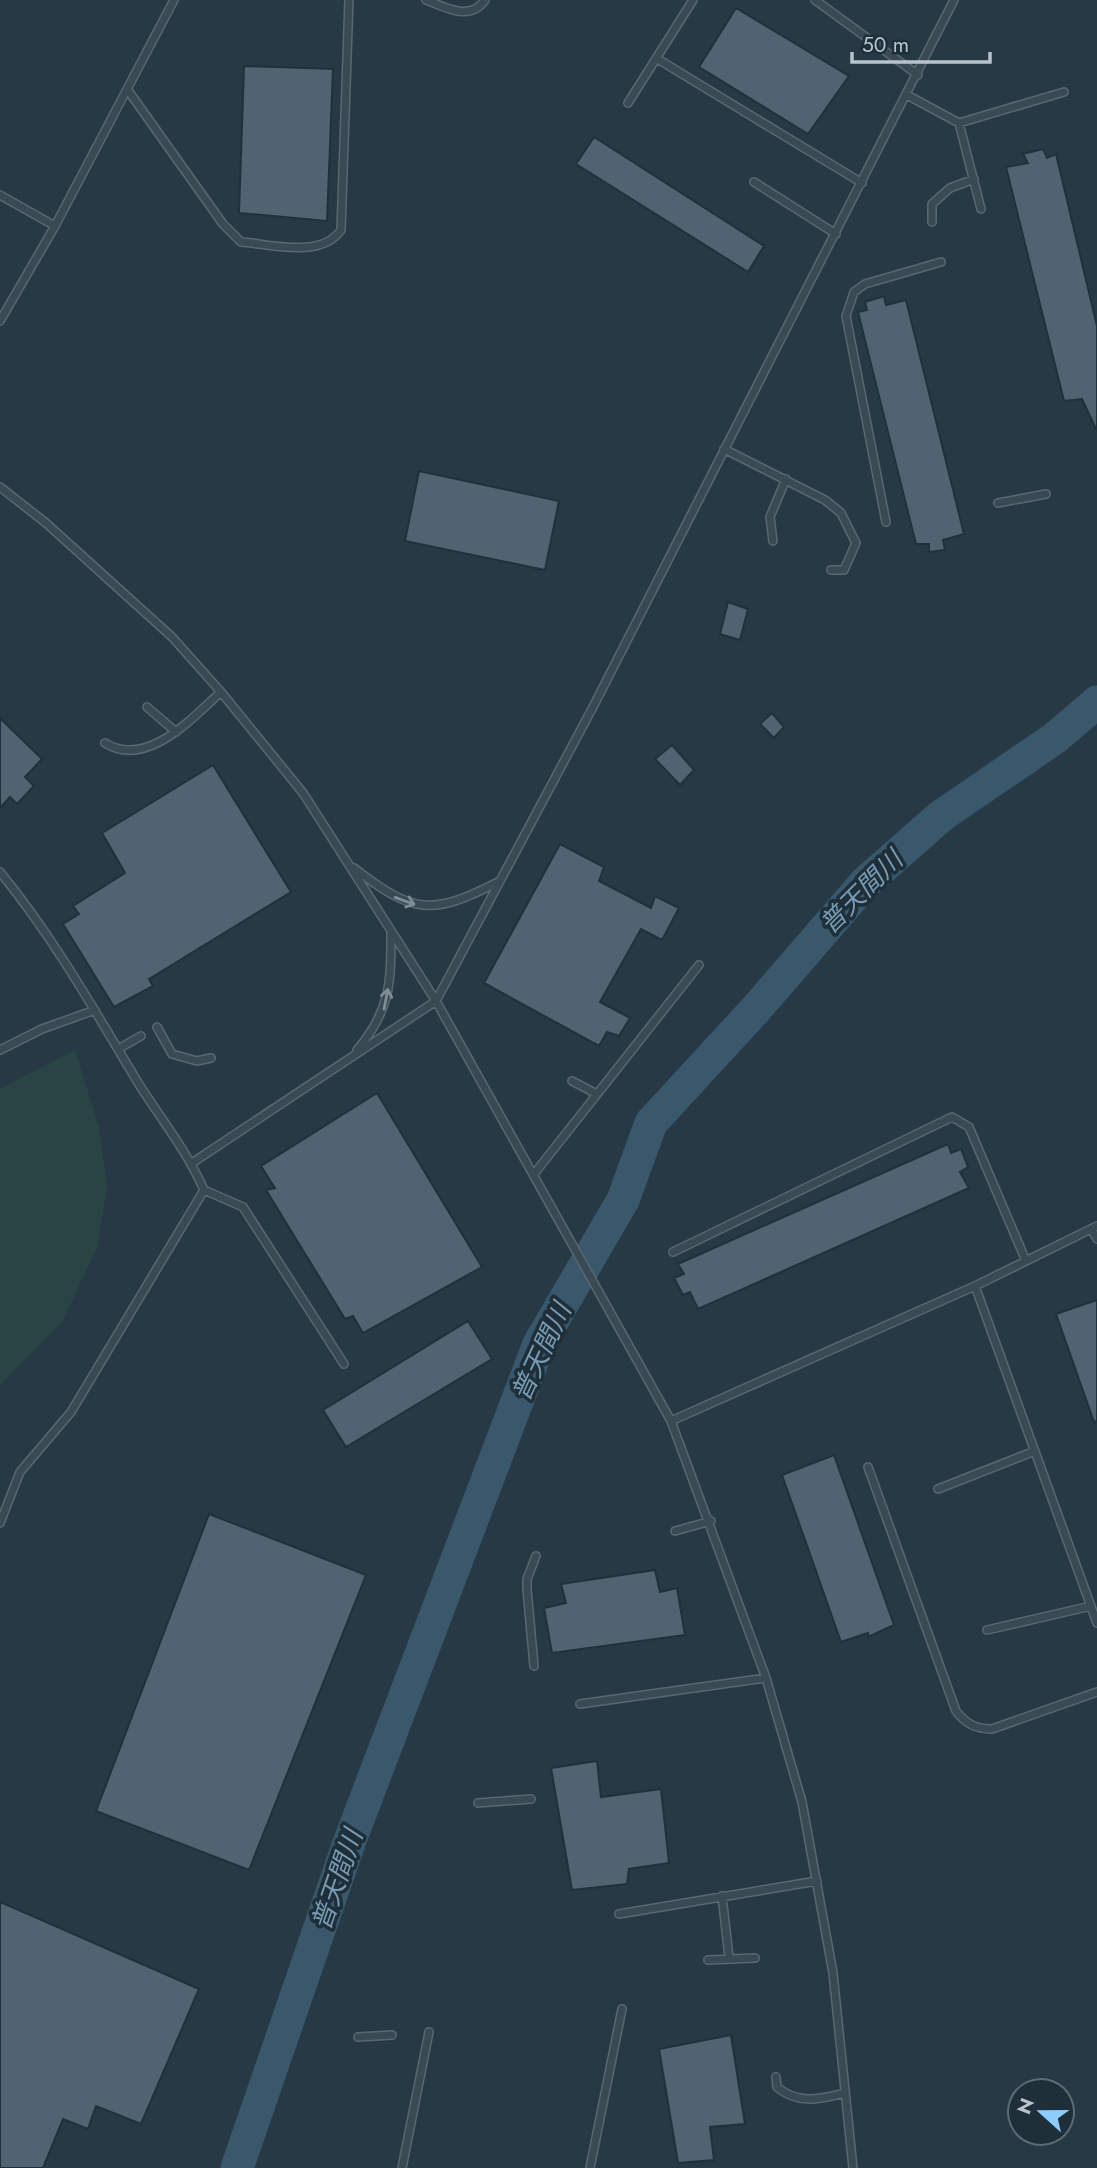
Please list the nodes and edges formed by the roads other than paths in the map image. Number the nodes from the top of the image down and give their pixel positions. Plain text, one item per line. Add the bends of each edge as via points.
1 (174, 0) edge
2 (349, 0) edge
3 (426, 0) edge
4 (485, 0) edge
5 (693, 0) edge
6 (815, 0) edge
7 (954, 0) edge
8 (656, 58) junction
9 (918, 75) junction
10 (127, 89) junction
11 (1064, 92) dead end
12 (907, 95) junction
13 (628, 103) dead end
14 (959, 122) junction
15 (974, 179) junction
16 (754, 182) dead end
17 (862, 183) junction
18 (1, 197) edge
19 (981, 209) dead end
20 (932, 222) dead end
21 (55, 226) junction
22 (836, 234) junction
23 (941, 262) dead end
24 (0, 321) edge
25 (724, 449) junction
26 (786, 479) junction
27 (0, 487) edge
28 (1046, 494) dead end
29 (998, 503) dead end
30 (886, 522) dead end
31 (773, 541) dead end
32 (831, 570) dead end
33 (221, 692) junction
34 (147, 708) dead end
35 (176, 732) junction
36 (105, 743) dead end
37 (348, 864) junction
38 (0, 872) edge
39 (500, 881) junction
40 (391, 930) junction
41 (699, 965) dead end
42 (436, 1001) junction
43 (95, 1010) junction
44 (157, 1027) dead end
45 (141, 1036) dead end
46 (118, 1049) junction
47 (0, 1050) edge
48 (352, 1056) junction
49 (211, 1058) dead end
50 (572, 1081) dead end
51 (597, 1094) junction
52 (192, 1163) junction
53 (534, 1174) junction
54 (204, 1190) junction
55 (1094, 1227) edge
56 (1097, 1239) edge
57 (673, 1252) dead end
58 (1026, 1261) junction
59 (975, 1286) junction
60 (344, 1364) dead end
61 (671, 1421) junction
62 (1035, 1451) junction
63 (868, 1467) dead end
64 (938, 1489) dead end
65 (711, 1521) junction
66 (0, 1523) edge
67 (676, 1531) dead end
68 (536, 1556) dead end
69 (1091, 1606) junction
70 (1097, 1623) edge
71 (987, 1630) dead end
72 (534, 1666) dead end
73 (766, 1678) junction
74 (1097, 1692) edge
75 (580, 1704) dead end
76 (531, 1799) dead end
77 (478, 1803) dead end
78 (817, 1881) junction
79 (722, 1896) junction
80 (619, 1914) dead end
81 (729, 1957) junction
82 (755, 1958) dead end
83 (708, 1960) dead end
84 (622, 2010) dead end
85 (429, 2032) dead end
86 (392, 2035) dead end
87 (358, 2037) dead end
88 (775, 2077) dead end
89 (845, 2093) junction
90 (402, 2168) edge
91 (590, 2168) edge
92 (853, 2168) edge

1 - 10 lane
2 - 10 lane via 341,230 326,245 241,242 223,224
3 - 4 lane via 459,12 470,11
5 - 8 lane
6 - 9 lane
7 - 9 lane
8 - 13 lane
8 - 17 lane
9 - 12 lane
10 - 21 lane
11 - 14 lane
12 - 14 lane
12 - 17 lane
14 - 15 lane
15 - 19 lane
15 - 20 lane via 940,195 932,204
16 - 22 lane
17 - 22 lane
18 - 21 lane
21 - 24 lane
22 - 25 lane
23 - 30 lane via 865,284 854,292 846,316
25 - 26 lane
25 - 39 lane
26 - 31 lane via 769,517
26 - 32 lane via 825,500 850,528 856,543 850,559 844,570
27 - 33 lane via 172,637
28 - 29 lane
33 - 35 lane
33 - 37 lane via 303,793
34 - 35 lane
35 - 36 lane via 138,750 115,749
37 -> 39 lane via 390,895 417,905 462,900
37 - 40 lane
38 - 43 lane via 27,905
39 - 42 lane
40 - 42 lane
48 -> 40 lane via 384,1012 391,976
41 - 51 lane
42 - 48 lane
42 - 53 lane
43 - 46 lane
43 - 47 lane
44 - 49 lane via 172,1054 197,1061
45 - 46 lane
46 - 52 lane
48 - 52 lane
50 - 51 lane
51 - 53 lane
52 - 54 lane
53 - 61 lane
54 - 60 lane via 243,1207
54 - 66 lane via 71,1412 20,1472
55 - 56 lane
55 - 58 lane
57 - 58 lane via 952,1117 969,1127
58 - 59 lane
59 - 61 lane
59 - 62 lane
61 - 65 lane
62 - 64 lane
62 - 69 lane
63 - 74 lane via 963,1720 992,1729
65 - 67 lane
65 - 73 lane
68 - 72 lane via 527,1579
69 - 70 lane
69 - 71 lane
73 - 75 lane
73 - 78 lane via 803,1802
76 - 77 lane
78 - 79 lane
78 - 89 lane via 833,1973
79 - 80 lane
79 - 81 lane
81 - 82 lane
81 - 83 lane
84 - 91 lane
85 - 90 lane
86 - 87 lane
88 - 89 lane via 777,2087 797,2099
89 - 92 lane

